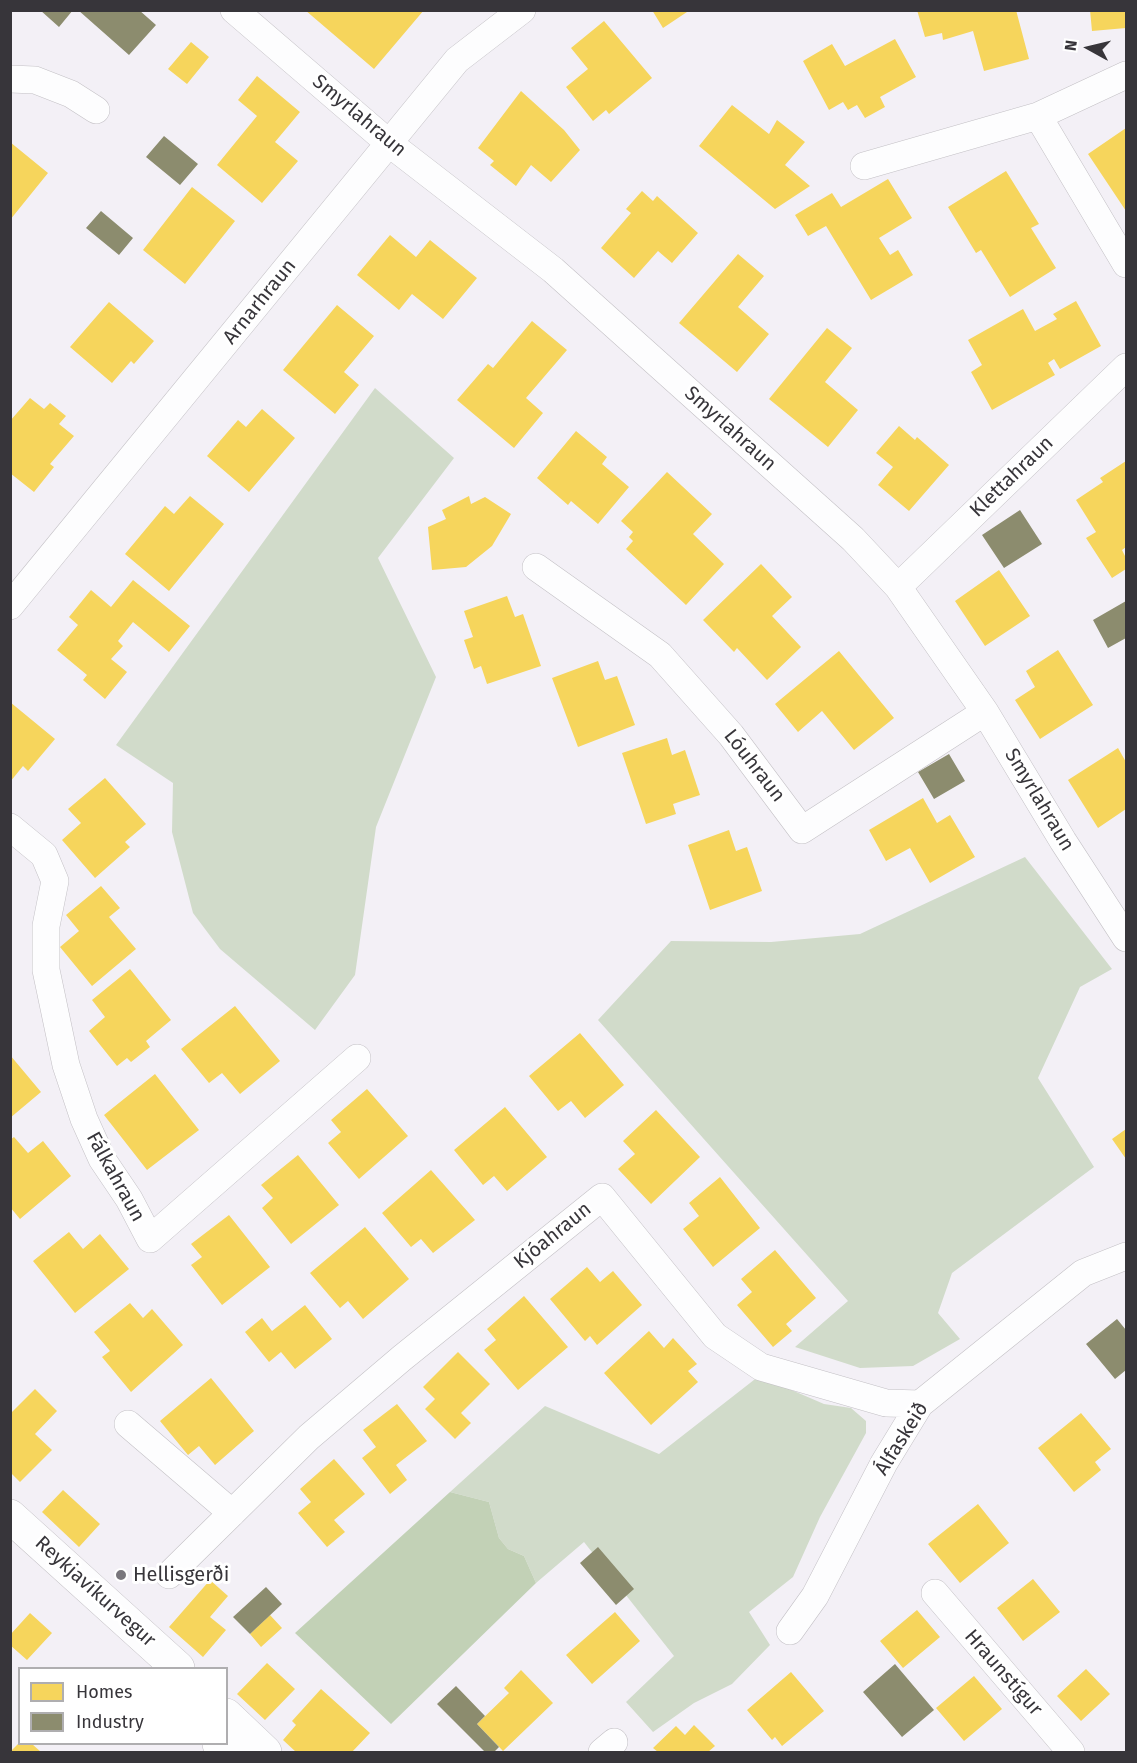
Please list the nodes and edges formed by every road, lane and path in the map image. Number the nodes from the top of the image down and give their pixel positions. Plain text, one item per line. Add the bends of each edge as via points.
1 (234, 10) edge
2 (522, 10) edge
3 (1126, 75) edge
4 (10, 79) edge
5 (96, 110) dead end
6 (1038, 116) junction
7 (390, 144) junction
8 (864, 166) dead end
9 (1126, 264) edge
10 (1126, 367) edge
11 (536, 567) dead end
12 (898, 587) junction
13 (10, 606) edge
14 (985, 712) junction
15 (10, 826) edge
16 (1126, 938) edge
17 (357, 1059) dead end
18 (1126, 1256) edge
19 (920, 1404) junction
20 (128, 1424) dead end
21 (232, 1513) junction
22 (10, 1516) edge
23 (10, 1542) edge
24 (169, 1575) dead end
25 (935, 1593) dead end
26 (790, 1631) dead end
27 (144, 1667) edge
28 (177, 1667) edge
29 (228, 1717) edge
30 (265, 1752) edge
31 (1071, 1752) edge

1 - 7 street, Smyrlahraun
2 - 7 street, Arnarhraun via 458,60
3 - 6 street
4 - 5 street via 35,80 71,94
6 - 8 street
6 - 9 street
7 - 12 street, Smyrlahraun via 553,270 853,538
7 - 13 street, Arnarhraun
10 - 12 street, Klettahraun
11 - 14 street, Lóuhraun via 660,655 731,735 802,830
12 - 14 street, Smyrlahraun
14 - 16 street, Smyrlahraun
15 - 17 street, Fálkahraun via 44,855 55,880 46,926 46,970 66,1065 102,1159 150,1239
18 - 19 street, Álfaskeið via 1083,1273
19 - 21 street, Kjóahraun via 886,1403 761,1367 715,1336 602,1197 334,1416
19 - 26 street, Álfaskeið via 884,1463 815,1596
20 - 21 street
21 - 24 street, Kjóahraun
22 - 28 main road, Reykjavíkurvegur
23 - 27 main road, Reykjavíkurvegur
25 - 31 street, Hraunstígur
29 - 30 main road

